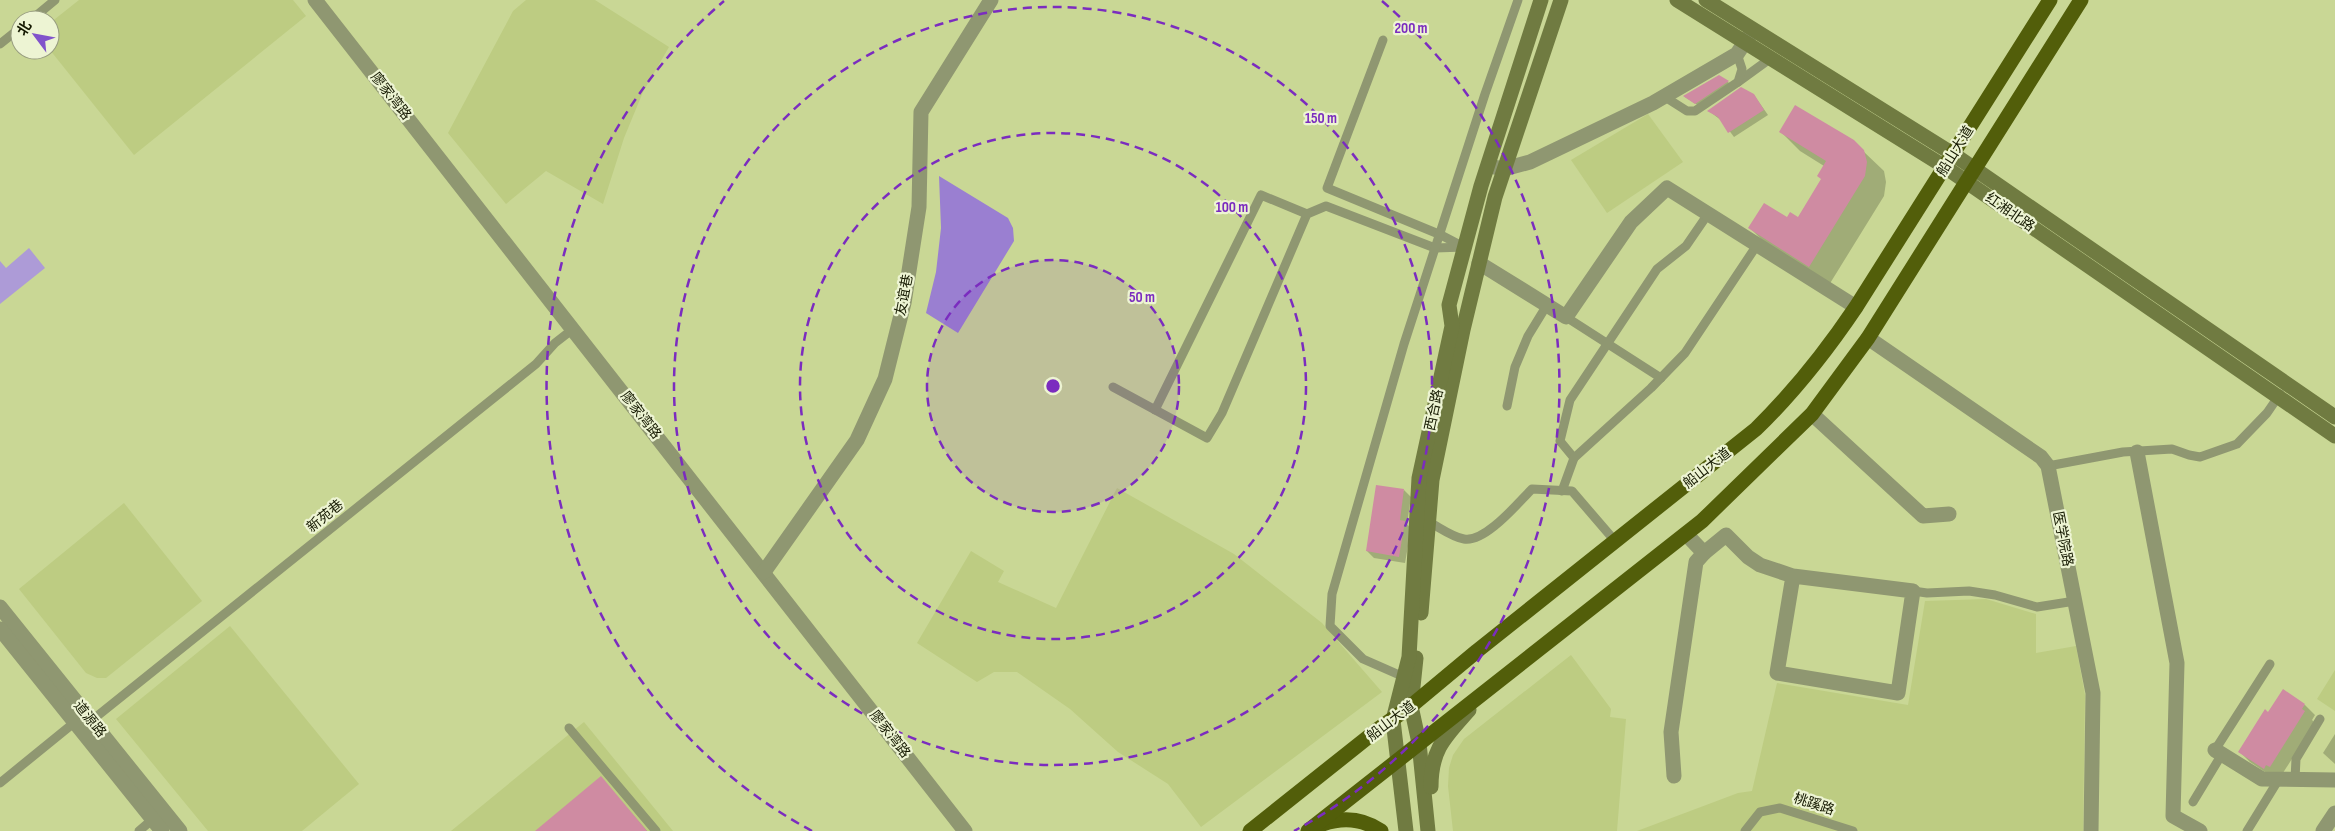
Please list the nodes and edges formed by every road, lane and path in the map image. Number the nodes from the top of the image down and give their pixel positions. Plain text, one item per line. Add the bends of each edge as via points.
1 (55, 0) edge
2 (315, 0) edge
3 (991, 0) edge
4 (1518, 0) edge
5 (1541, 0) edge
6 (1561, 0) edge
7 (1677, 0) edge
8 (1706, 0) edge
9 (2050, 0) edge
10 (2081, 0) edge
11 (42, 10) edge
12 (1754, 29) junction
13 (10, 36) edge
14 (1383, 40) dead end
15 (0, 44) edge
16 (1741, 48) junction
17 (1772, 58) junction
18 (1738, 82) junction
19 (1664, 97) junction
20 (1953, 154) junction
21 (1487, 166) junction
22 (1944, 167) junction
23 (1504, 169) junction
24 (1975, 169) junction
25 (1966, 182) junction
26 (1307, 214) junction
27 (1708, 214) junction
28 (1439, 234) junction
29 (1757, 245) junction
30 (1465, 247) junction
31 (1435, 248) junction
32 (1480, 257) junction
33 (1547, 305) junction
34 (1856, 307) junction
35 (1566, 317) junction
36 (574, 329) junction
37 (1868, 338) junction
38 (1607, 344) junction
39 (1661, 378) junction
40 (2286, 384) junction
41 (1114, 387) dead end
42 (2278, 397) junction
43 (1506, 406) dead end
44 (1155, 410) junction
45 (1812, 414) junction
46 (2335, 417) edge
47 (2335, 436) edge
48 (2137, 452) junction
49 (1574, 458) junction
50 (2048, 466) junction
51 (1562, 491) junction
52 (1949, 514) dead end
53 (1429, 522) junction
54 (1686, 534) junction
55 (1615, 541) junction
56 (1704, 553) junction
57 (764, 572) junction
58 (1793, 576) junction
59 (1914, 591) junction
60 (2075, 601) junction
61 (0, 607) edge
62 (0, 629) edge
63 (2270, 664) dead end
64 (1404, 677) junction
65 (1487, 690) junction
66 (1411, 706) junction
67 (2320, 719) dead end
68 (1393, 720) junction
69 (91, 721) junction
70 (75, 722) junction
71 (569, 728) dead end
72 (1418, 743) junction
73 (2219, 752) junction
74 (1397, 763) junction
75 (1674, 776) dead end
76 (2279, 779) junction
77 (2295, 779) junction
78 (2335, 780) edge
79 (0, 783) edge
80 (2193, 802) dead end
81 (2335, 813) edge
82 (158, 825) edge
83 (1310, 830) edge
84 (139, 831) edge
85 (180, 831) edge
86 (656, 831) edge
87 (965, 831) edge
88 (1250, 831) edge
89 (1381, 831) edge
90 (1406, 831) edge
91 (1430, 831) edge
92 (1745, 831) edge
93 (1854, 831) edge
94 (2091, 831) edge
95 (2200, 831) edge
96 (2246, 831) edge
97 (2324, 831) edge

1 - 11 lane
2 - 36 street, 廖家湾路
3 - 57 street, 友谊巷 via 921,112 919,208 904,303 885,379 857,440
4 - 28 lane
5 - 21 main road, 西合路
6 - 23 main road, 西合路
7 - 16 main road, 红湘北路
8 - 12 main road, 红湘北路
9 - 20 highway, 船山大道
10 - 24 highway, 船山大道
12 - 16 street
12 - 20 main road, 红湘北路
13 - 15 lane
14 - 28 lane via 1327,188
16 - 17 main road, 红湘北路
16 - 18 lane via 1742,69
16 - 19 street
17 - 18 lane
17 - 22 main road, 红湘北路
18 - 19 lane via 1695,111 1687,111
19 - 23 street via 1530,162
20 - 22 highway, 船山大道
20 - 24 main road, 红湘北路
21 - 23 street
21 - 30 main road, 西合路
22 - 25 main road, 红湘北路
22 - 34 highway, 船山大道
23 - 32 main road, 西合路
24 - 25 highway, 船山大道
24 - 40 main road, 红湘北路
25 - 37 highway, 船山大道
25 - 42 main road, 红湘北路
26 - 31 lane via 1326,206
26 - 44 lane via 1262,195
26 - 44 lane via 1222,413 1207,438
27 - 29 street
27 - 35 street via 1667,188 1631,222
27 - 38 lane via 1686,246 1657,269
28 - 30 lane
28 - 31 lane
29 - 34 street
29 - 39 lane via 1685,353
30 - 31 lane
30 - 32 main road
30 - 64 main road, 西合路 via 1449,305 1452,326 1419,478 1409,658
31 - 64 lane via 1332,594 1330,626 1364,659
32 - 33 street
32 - 53 main road, 西合路 via 1432,480
33 - 35 street
33 - 43 lane via 1528,336 1515,367
34 - 55 highway, 船山大道 via 1825,353 1790,396 1756,430
35 - 38 lane
36 - 57 street, 廖家湾路
36 - 69 lane, 新苑巷 via 536,364
37 - 45 highway, 船山大道
37 - 50 street via 2041,457
38 - 39 lane
38 - 49 lane via 1570,400 1560,441
39 - 49 lane
40 - 42 lane
40 - 46 main road, 红湘北路
41 - 44 lane
42 - 47 main road, 红湘北路
42 - 48 lane via 2237,444 2200,457 2172,449
45 - 52 street via 1923,516
45 - 54 highway, 船山大道
48 - 50 lane
48 - 95 street via 2176,663 2173,816
49 - 51 lane
50 - 60 street, 医学院路
51 - 53 lane via 1532,489 1494,527 1470,540
51 - 55 lane via 1572,491
53 - 66 main road, 西合路
54 - 56 street
54 - 65 highway, 船山大道
55 - 66 highway, 船山大道
56 - 58 street via 1726,535 1748,557
56 - 75 street via 1696,562 1671,732
57 - 87 street, 廖家湾路
58 - 59 street
58 - 59 street via 1777,673 1898,693
59 - 60 lane via 1968,590 2037,607
60 - 94 street, 医学院路 via 2093,692
61 - 69 street, 道源路
62 - 70 street, 道源路
63 - 73 lane
64 - 68 main road, 西合路
65 - 72 highway, 船山大道
65 - 91 main road via 1446,735 1432,760
66 - 68 highway, 船山大道
66 - 72 main road, 西合路
67 - 77 lane via 2296,759
68 - 74 main road, 西合路
68 - 88 highway, 船山大道
69 - 85 street, 道源路
70 - 79 lane
70 - 82 street, 道源路
71 - 86 lane
72 - 74 highway, 船山大道
72 - 91 main road, 西合路
73 - 76 street via 2262,779
73 - 80 lane
74 - 83 highway, 船山大道
74 - 90 main road, 西合路
76 - 77 street
76 - 96 lane
77 - 78 street
81 - 97 street
82 - 84 lane
83 - 89 highway via 1331,821 1347,819
92 - 93 lane, 桃蹊路 via 1760,812 1780,808

